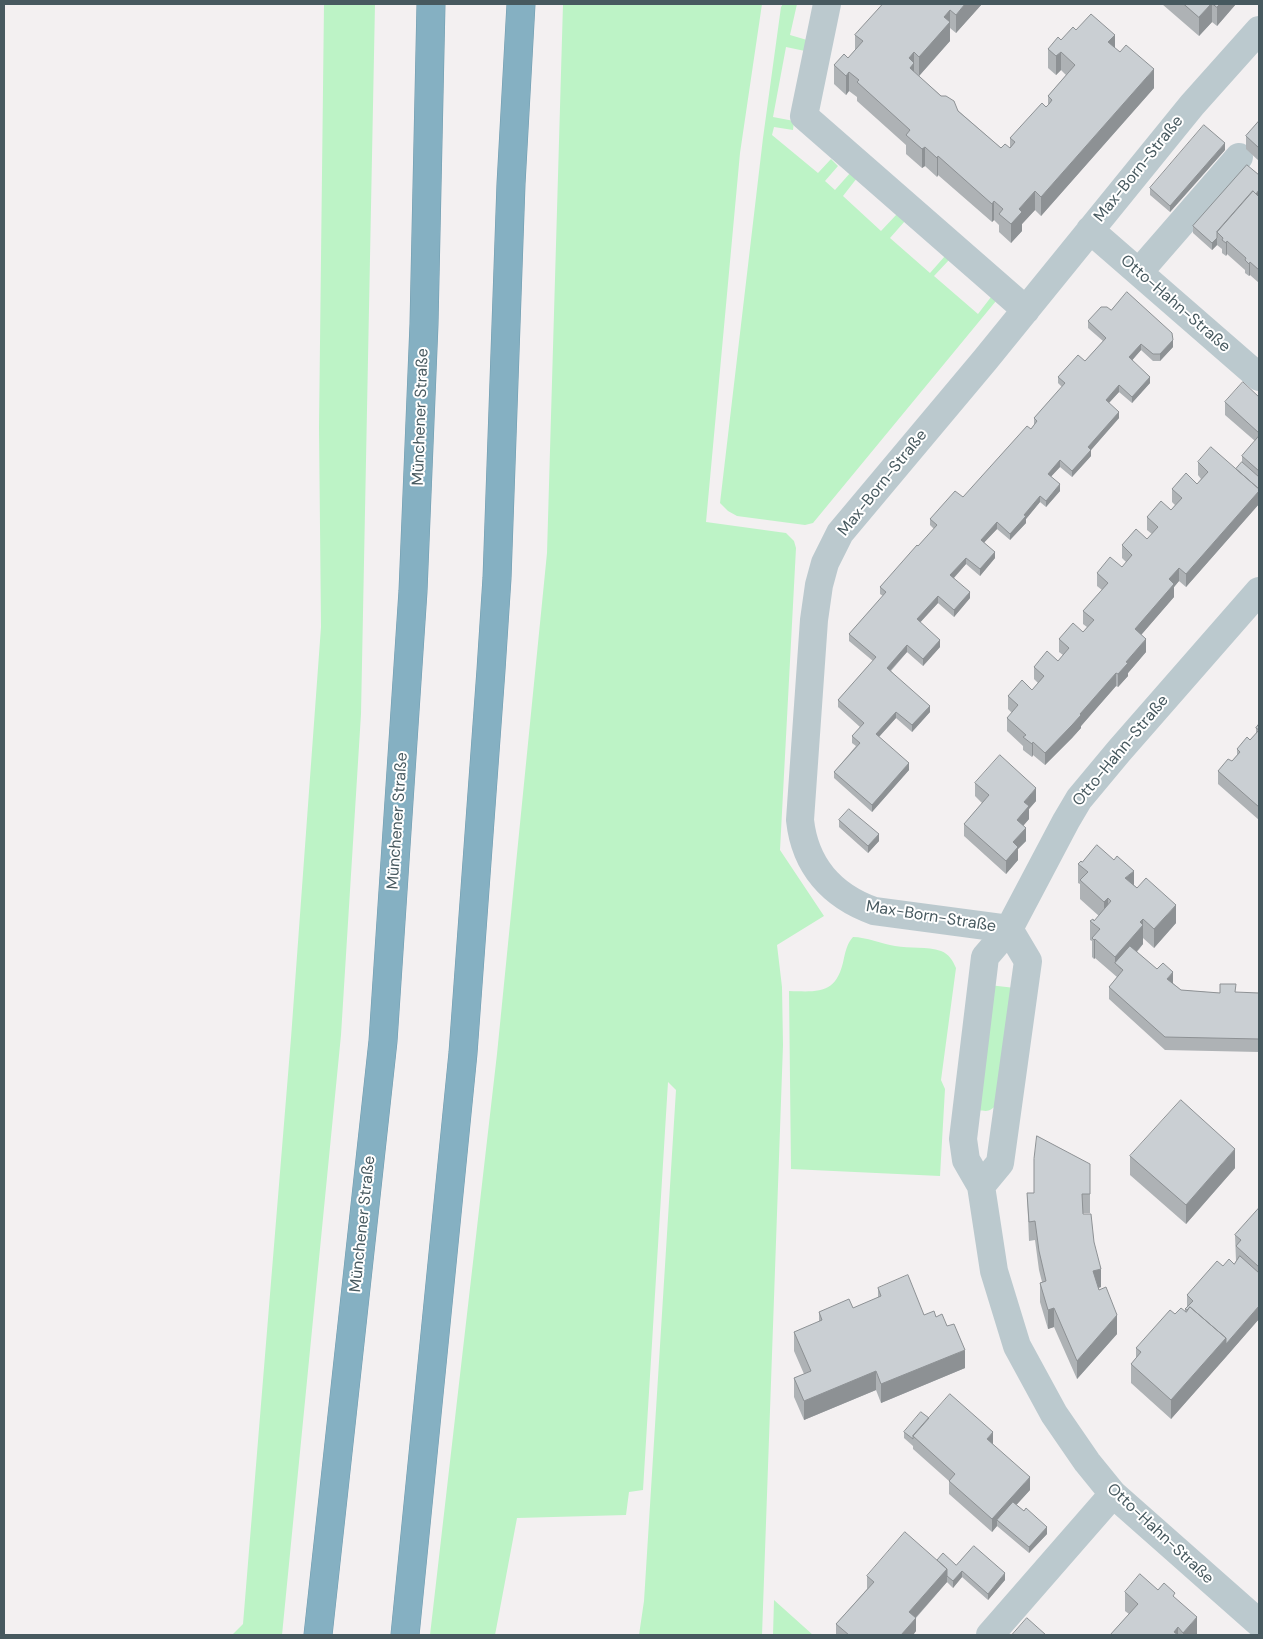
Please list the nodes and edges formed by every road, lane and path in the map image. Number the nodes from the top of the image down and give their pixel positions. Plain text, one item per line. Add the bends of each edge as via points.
1 (431, 4) edge
2 (521, 4) edge
3 (827, 4) edge
4 (1259, 30) edge
5 (1239, 157) dead end
6 (1090, 230) junction
7 (1139, 272) junction
8 (1026, 310) junction
9 (1259, 378) edge
10 (1259, 591) edge
11 (1009, 929) junction
12 (981, 1186) junction
13 (1113, 1494) junction
14 (1259, 1623) edge
15 (318, 1635) edge
16 (405, 1635) edge
17 (990, 1635) edge

1 - 15 highway, Münchener Straße via 424,324 413,591 383,1032
2 - 16 highway via 491,670 463,1053
3 - 8 street via 804,116
4 - 6 street, Max-Born-Straße via 1192,105
5 - 7 street
6 - 7 street, Otto-Hahn-Straße
6 - 8 street, Max-Born-Straße
7 - 9 street, Otto-Hahn-Straße
8 - 11 street, Max-Born-Straße via 840,534 825,563 814,620 800,820 802,835 816,868 827,883 857,905 874,911
10 - 11 street, Otto-Hahn-Straße via 1079,799
11 - 12 street via 1028,961 1000,1163
11 - 12 street, Otto-Hahn-Straße via 985,957 963,1139 966,1160
12 - 13 street, Otto-Hahn-Straße via 994,1271 1017,1346 1054,1414
13 - 14 street, Otto-Hahn-Straße
13 - 17 street

